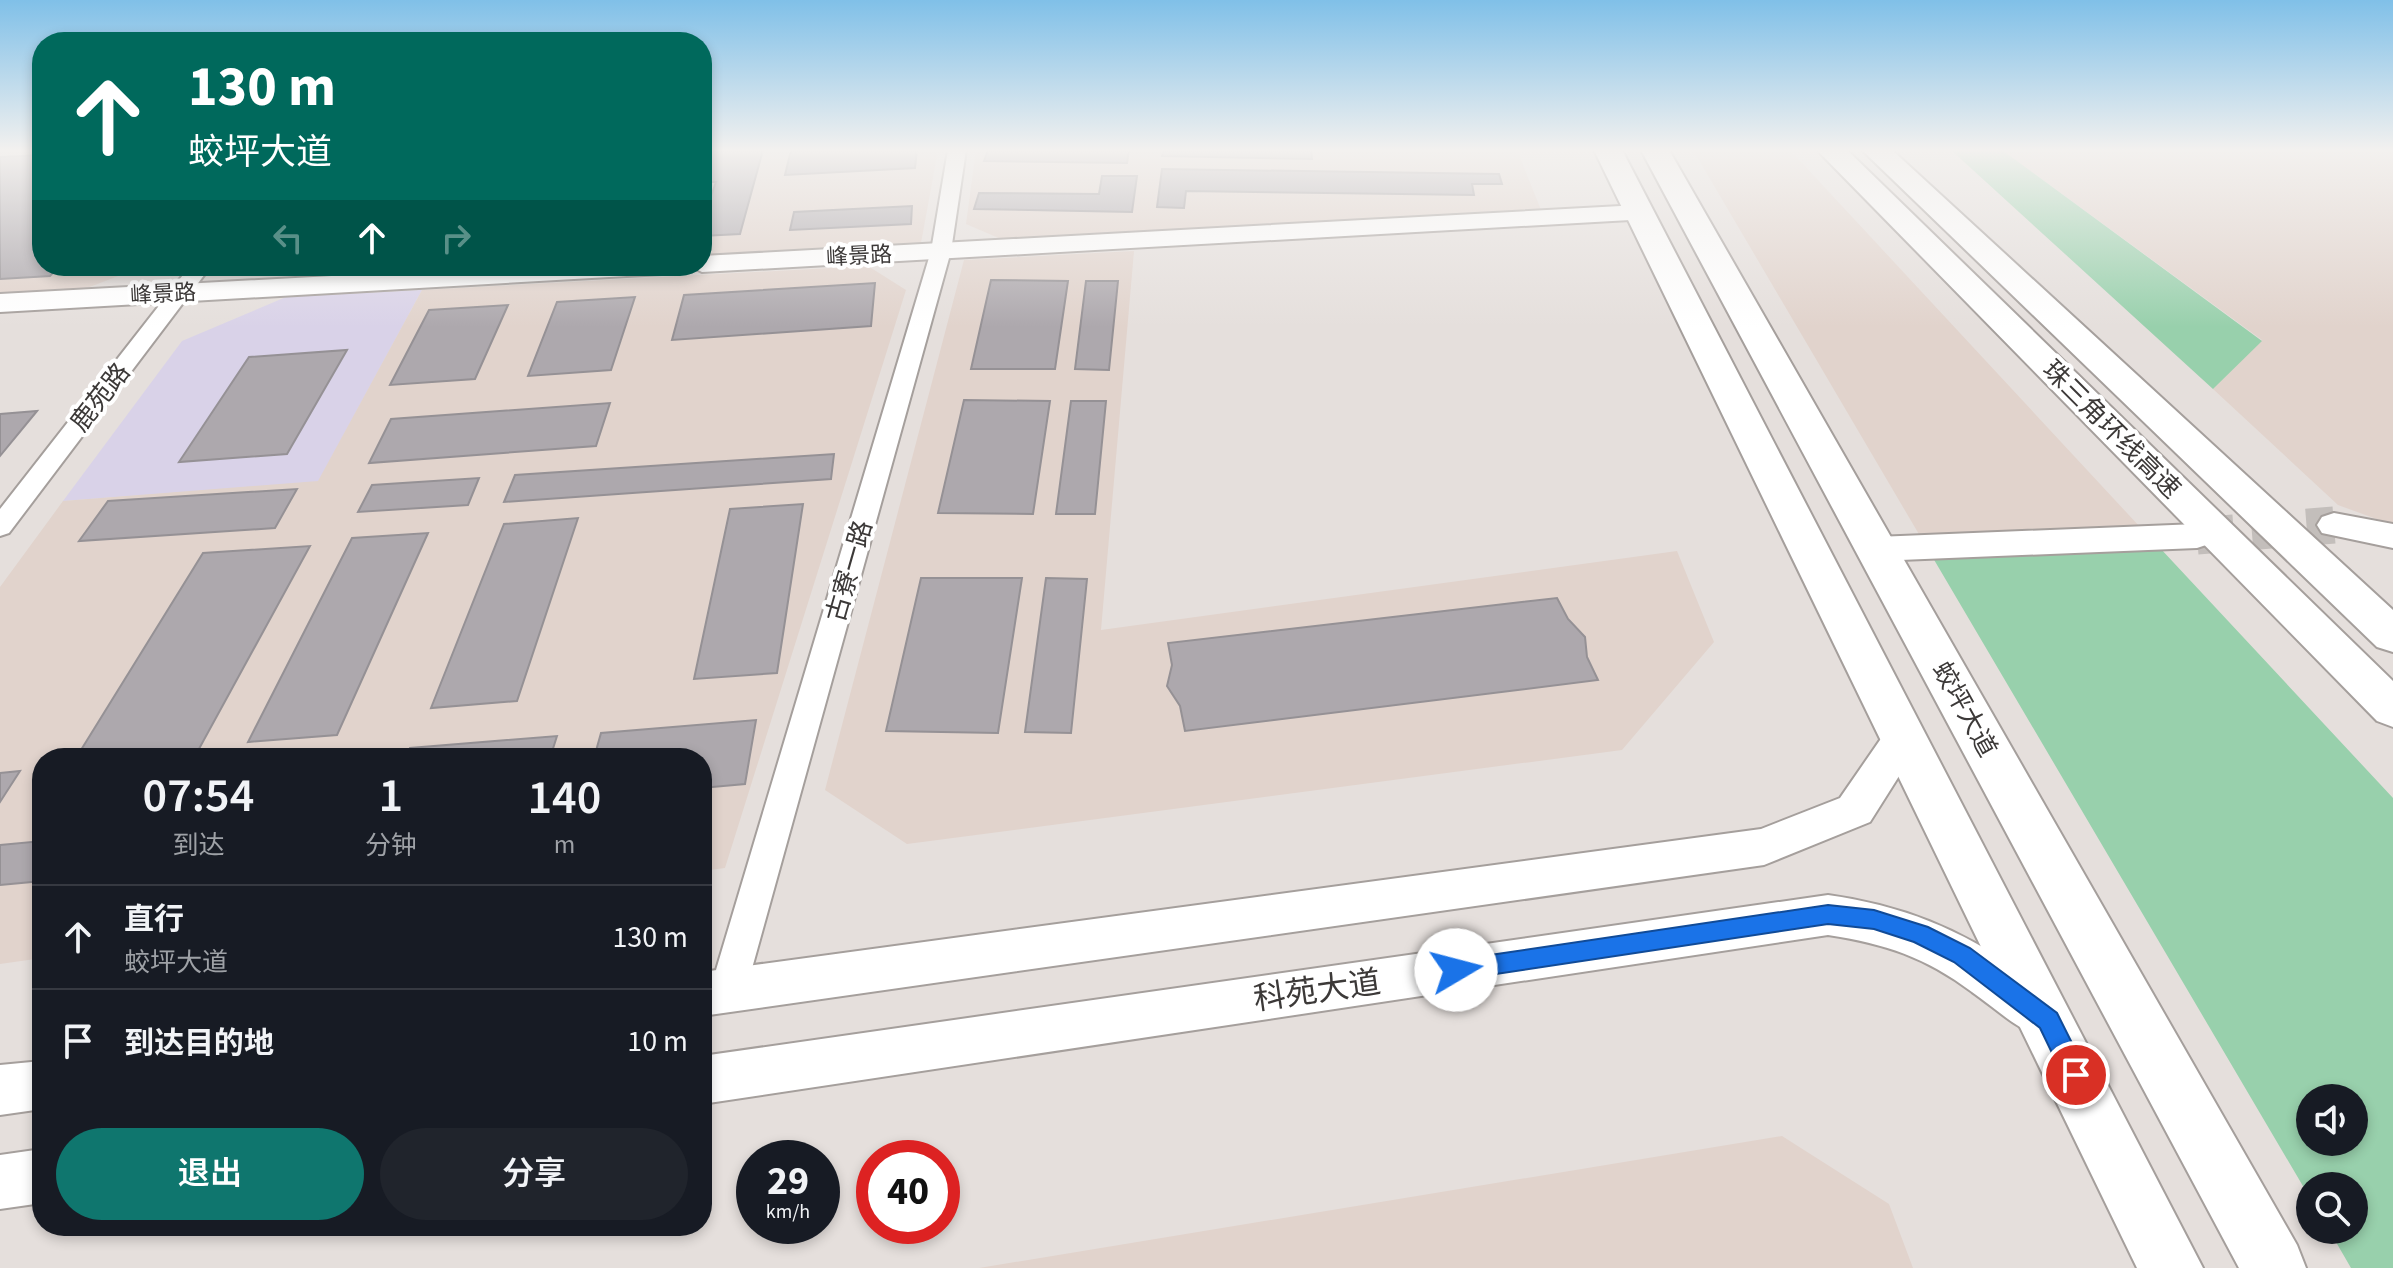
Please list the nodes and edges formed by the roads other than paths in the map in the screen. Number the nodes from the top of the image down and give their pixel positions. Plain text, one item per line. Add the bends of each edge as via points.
1 (948, 209) edge
2 (1637, 209) edge
3 (1688, 209) edge
4 (1890, 209) edge
5 (1939, 209) edge
6 (1639, 213) junction
7 (941, 251) junction
8 (712, 263) edge
9 (193, 276) edge
10 (477, 276) edge
11 (181, 292) junction
12 (0, 303) edge
13 (2334, 525) tunnel mouth
14 (0, 527) edge
15 (2197, 536) tunnel mouth
16 (2393, 536) edge
17 (1876, 549) junction
18 (2393, 636) edge
19 (2393, 709) edge
20 (1903, 738) junction
21 (715, 992) edge
22 (2048, 1020) junction
23 (712, 1079) edge
24 (32, 1086) edge
25 (0, 1090) edge
26 (32, 1177) edge
27 (0, 1182) edge
28 (2171, 1268) edge
29 (2274, 1268) edge

1 - 7 street, 古寮一路
2 - 6 highway
3 - 17 highway, 蛟坪大道
4 - 19 highway, 珠三角环线高速
5 - 18 highway, 珠三角环线高速
6 - 7 street, 峰景路
6 - 20 highway
7 - 8 street, 峰景路
7 - 21 street, 古寮一路
9 - 11 street, 鹿苑路
10 - 11 street, 峰景路
11 - 12 street, 峰景路
11 - 14 street, 鹿苑路
13 - 16 street
15 - 17 street
17 - 29 highway, 蛟坪大道
20 - 21 street via 1855,810 1764,847
20 - 22 highway
22 - 23 street, 科苑大道 via 1962,955 1920,934 1874,920 1828,915
22 - 28 highway
24 - 25 street
26 - 27 street

